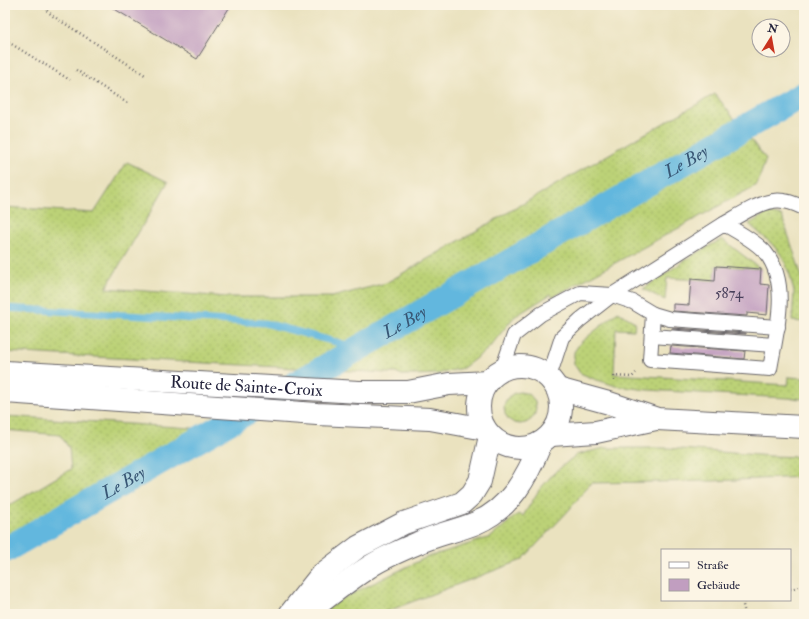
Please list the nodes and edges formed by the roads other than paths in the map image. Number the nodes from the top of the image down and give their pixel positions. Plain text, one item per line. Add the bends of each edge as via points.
1 (804, 208) edge
2 (724, 224) junction
3 (612, 295) junction
4 (653, 314) junction
5 (778, 326) junction
6 (652, 336) junction
7 (774, 345) junction
8 (5, 372) edge
9 (495, 376) junction
10 (553, 383) junction
11 (5, 392) edge
12 (657, 419) junction
13 (804, 427) edge
14 (488, 432) junction
15 (546, 439) junction
16 (290, 614) edge
17 (306, 614) edge

1 - 2 lane via 774,200 754,207
2 - 3 lane
2 - 5 lane via 765,252 776,270 779,294
3 - 4 lane via 633,302
3 - 9 lane via 580,293 541,314 514,335
3 - 10 lane via 562,337
4 - 5 lane via 670,319
4 - 6 lane
5 - 7 lane
6 - 7 lane
6 - 7 lane via 650,360 770,369
8 - 9 main road, Route de Sainte-Croix via 359,392 408,392
9 - 10 main road via 514,366 526,366 538,370
9 - 14 main road via 483,390 479,405 481,419
10 - 12 main road
10 - 15 main road via 562,401 562,413 558,425
11 - 14 main road, Route de Sainte-Croix via 317,414 430,419
12 - 13 main road
12 - 15 main road
14 - 15 main road via 502,444 514,448 528,448
14 - 16 main road via 480,481 472,494 462,503 404,523 358,547 321,575
15 - 17 main road via 512,496 491,516 475,524 420,542 370,566

